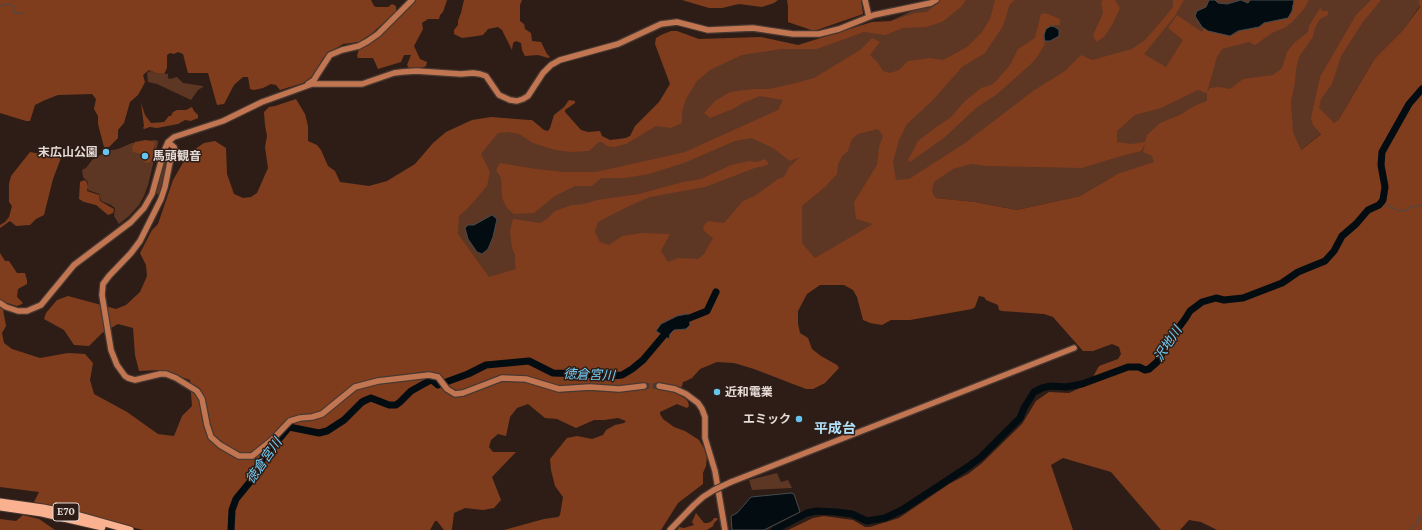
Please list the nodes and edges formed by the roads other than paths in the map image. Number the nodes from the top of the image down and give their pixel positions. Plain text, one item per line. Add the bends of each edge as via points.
1 (412, 0) edge
2 (865, 0) edge
3 (936, 0) edge
4 (869, 17) junction
5 (302, 88) junction
6 (168, 142) junction
7 (0, 303) edge
8 (1074, 348) dead end
9 (644, 386) tunnel mouth
10 (659, 386) tunnel mouth
11 (0, 502) edge
12 (0, 507) edge
13 (114, 530) edge
14 (130, 530) edge
15 (670, 530) edge
16 (724, 530) edge

1 - 5 street via 368,41 330,55 314,80
2 - 4 street
3 - 4 street
4 - 5 street via 833,30 808,35 753,28 708,30 677,22 661,24 618,44 560,60 543,73 528,96 517,101 499,95 486,76 473,73 402,72 362,84 312,84
5 - 6 street via 262,102 221,121 178,135
6 - 7 street via 152,194 131,222 74,265 40,305 27,311 18,311
6 - 9 street via 175,150 161,199 140,241 103,284 102,295 111,350 117,365 128,378 135,380 166,374 197,391 202,399 211,437 239,456 252,456 290,421 322,414 355,387 378,381 429,375 438,377 454,394 502,378 526,379 559,389 623,389
8 - 15 street, bridge via 731,482 703,497
10 - 16 street via 686,394 702,409 705,417 705,438 715,471
11 - 14 highway, E70 via 73,514
12 - 13 highway, E70

